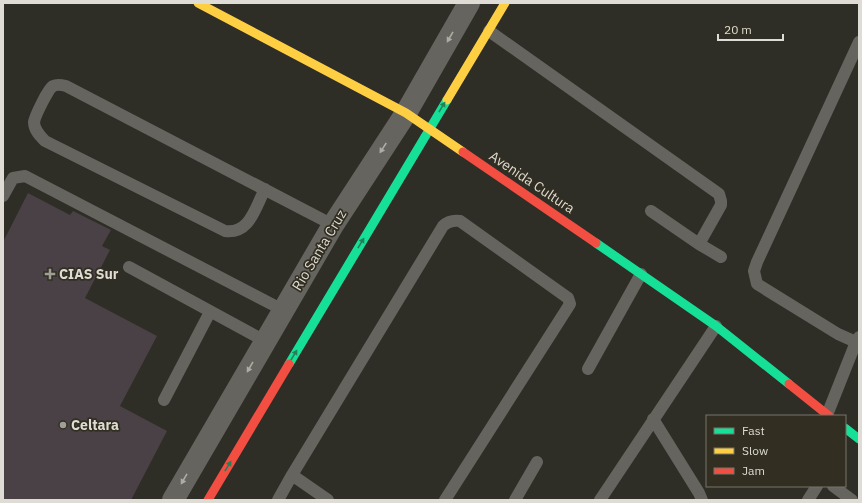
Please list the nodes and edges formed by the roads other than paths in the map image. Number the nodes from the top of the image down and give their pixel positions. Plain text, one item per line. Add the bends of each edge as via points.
1 (198, 3) edge
2 (469, 3) edge
3 (505, 3) edge
4 (489, 31) junction
5 (859, 42) edge
6 (406, 113) junction
7 (429, 129) junction
8 (265, 189) junction
9 (3, 196) edge
10 (651, 212) dead end
11 (333, 225) junction
12 (699, 244) junction
13 (722, 257) dead end
14 (129, 267) dead end
15 (641, 274) junction
16 (283, 310) junction
17 (210, 312) junction
18 (716, 326) junction
19 (858, 339) edge
20 (265, 342) junction
21 (588, 369) dead end
22 (164, 400) dead end
23 (828, 415) edge
24 (653, 419) junction
25 (846, 429) edge
26 (859, 439) edge
27 (537, 462) dead end
28 (292, 475) junction
29 (817, 487) edge
30 (834, 487) edge
31 (173, 500) edge
32 (208, 500) edge
33 (278, 500) edge
34 (328, 500) edge
35 (445, 500) edge
36 (515, 500) edge
37 (600, 500) edge
38 (702, 500) edge
39 (808, 500) edge
40 (852, 500) edge

1 - 6 street, Avenida Cultura
2 -> 6 street, Rio Santa Cruz
3 - 4 street
7 -> 4 street
4 - 12 lane via 720,194 721,204
5 - 19 lane via 754,271 757,284 838,334
6 - 7 street, Avenida Cultura
6 -> 11 street, Rio Santa Cruz
7 - 15 street, Avenida Cultura
32 -> 7 street
8 - 8 lane via 66,86 53,86 47,92 34,122 37,133 45,141 225,231 232,232 247,224
8 - 11 lane
9 - 16 lane via 13,178 25,176
10 - 12 lane
11 - 16 street, Rio Santa Cruz
12 - 13 lane
14 - 17 lane
15 - 18 street, Avenida Cultura
15 - 21 lane
16 - 20 street, Rio Santa Cruz
17 - 20 lane
17 - 22 lane
18 - 23 street, Avenida Cultura
18 - 24 lane
19 - 23 lane
20 -> 31 street, Rio Santa Cruz
24 - 37 lane
24 - 38 lane
25 - 26 street
27 - 36 lane
28 - 33 lane
28 - 34 lane
28 - 35 lane via 443,226 454,220 460,221 545,280 568,298 570,304
29 - 39 lane
30 - 40 lane

